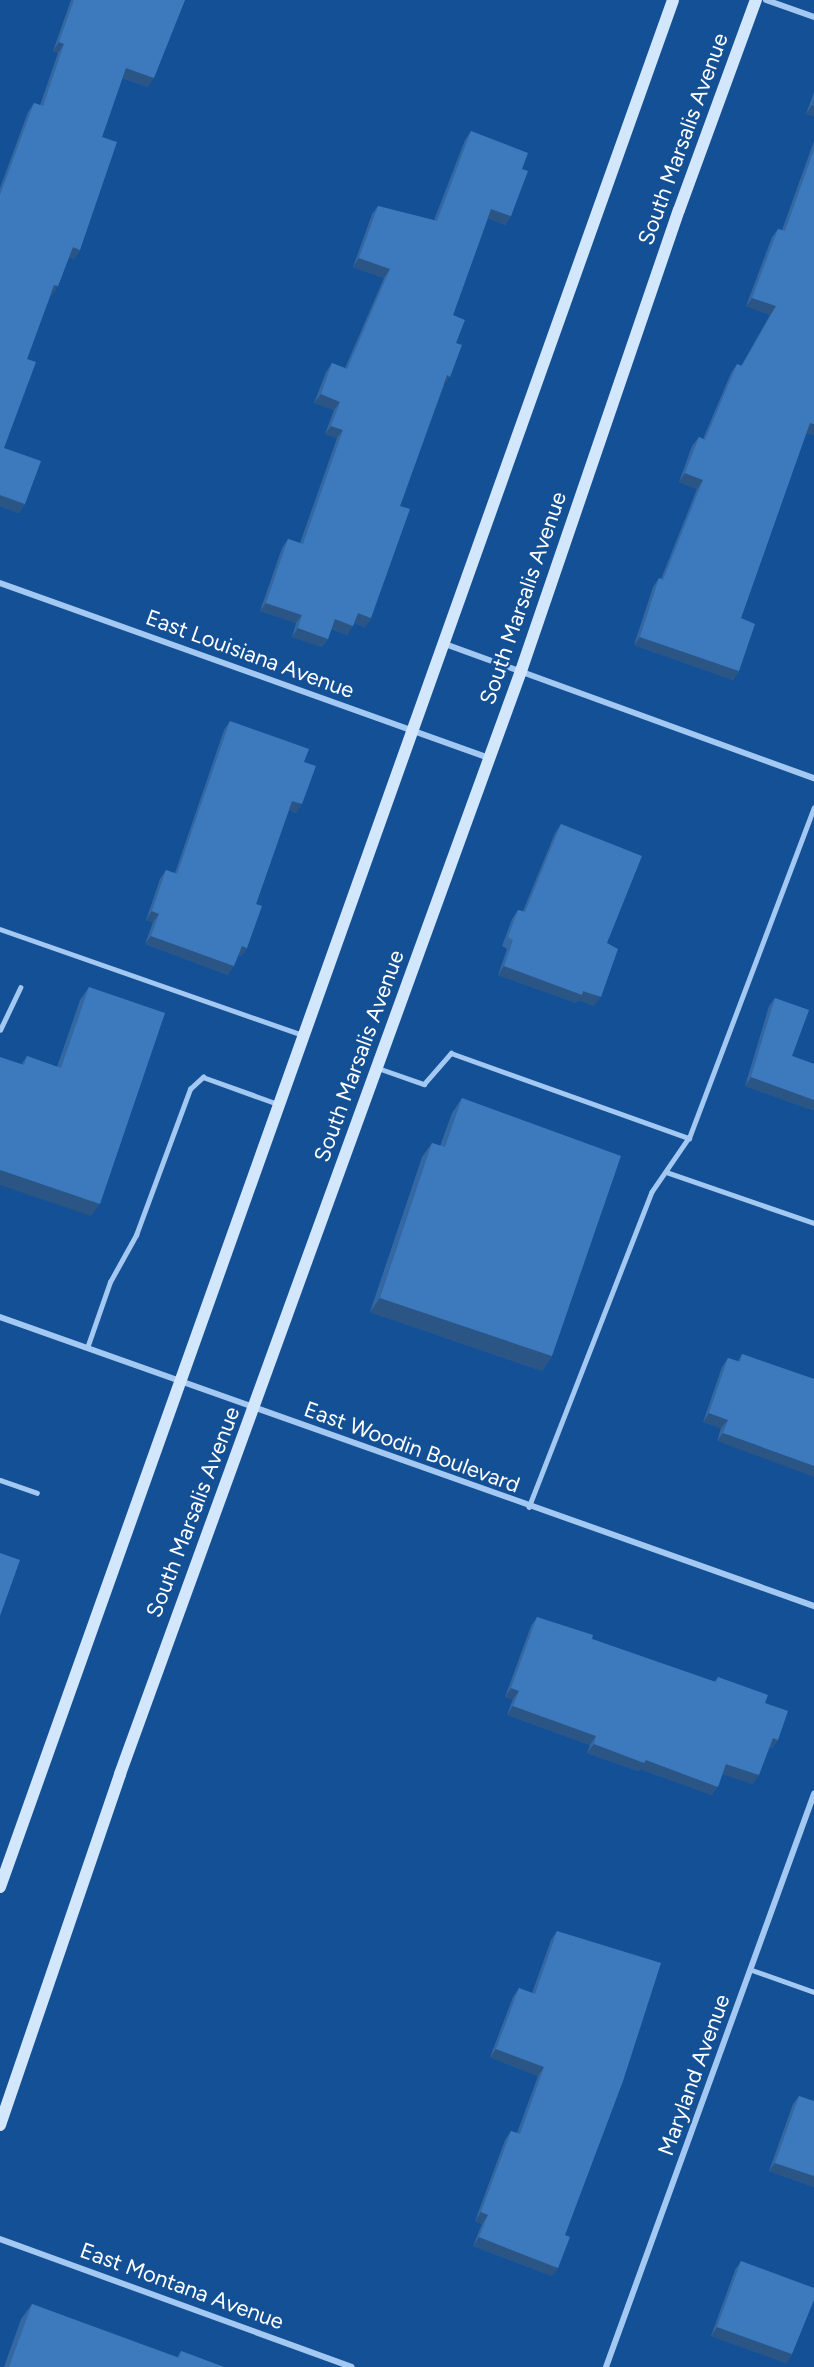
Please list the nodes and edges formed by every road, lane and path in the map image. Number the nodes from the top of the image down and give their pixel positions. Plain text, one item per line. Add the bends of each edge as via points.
1 (673, 0) edge
2 (756, 0) edge
3 (766, 0) edge
4 (814, 17) edge
5 (0, 583) edge
6 (445, 644) junction
7 (521, 672) junction
8 (412, 731) junction
9 (489, 758) junction
10 (814, 778) edge
11 (814, 808) edge
12 (0, 929) edge
13 (20, 988) dead end
14 (0, 1030) edge
15 (302, 1035) junction
16 (378, 1068) junction
17 (278, 1104) junction
18 (689, 1138) junction
19 (666, 1172) junction
20 (814, 1223) edge
21 (0, 1317) edge
22 (87, 1348) junction
23 (182, 1382) junction
24 (255, 1409) junction
25 (0, 1480) edge
26 (37, 1493) dead end
27 (529, 1507) junction
28 (814, 1606) edge
29 (814, 1794) edge
30 (0, 1887) edge
31 (752, 1970) junction
32 (814, 1992) edge
33 (0, 2125) edge
34 (0, 2239) edge
35 (351, 2367) edge
36 (606, 2367) edge

1 - 6 main road
2 - 7 main road, South Marsalis Avenue via 679,210
3 - 4 street
5 - 8 street, East Louisiana Avenue
6 - 7 street
6 - 8 main road
7 - 9 main road, South Marsalis Avenue
7 - 10 street
8 - 9 street, East Louisiana Avenue
8 - 15 main road
9 - 16 main road, South Marsalis Avenue
11 - 18 lane
12 - 15 lane
13 - 14 lane
15 - 17 main road
16 - 18 lane via 424,1084 451,1053
16 - 24 main road, South Marsalis Avenue
17 - 22 lane via 203,1077 190,1089 136,1235 110,1282
17 - 23 main road
18 - 19 lane
19 - 20 lane
19 - 27 lane via 652,1192
21 - 22 street, East Woodin Boulevard
22 - 23 street, East Woodin Boulevard
23 - 24 street, East Woodin Boulevard
23 - 30 main road
24 - 27 street, East Woodin Boulevard
24 - 33 main road, South Marsalis Avenue via 148,1696
25 - 26 lane
27 - 28 street, East Woodin Boulevard
29 - 31 street, Maryland Avenue
31 - 32 lane
31 - 36 street, Maryland Avenue
34 - 35 street, East Montana Avenue

